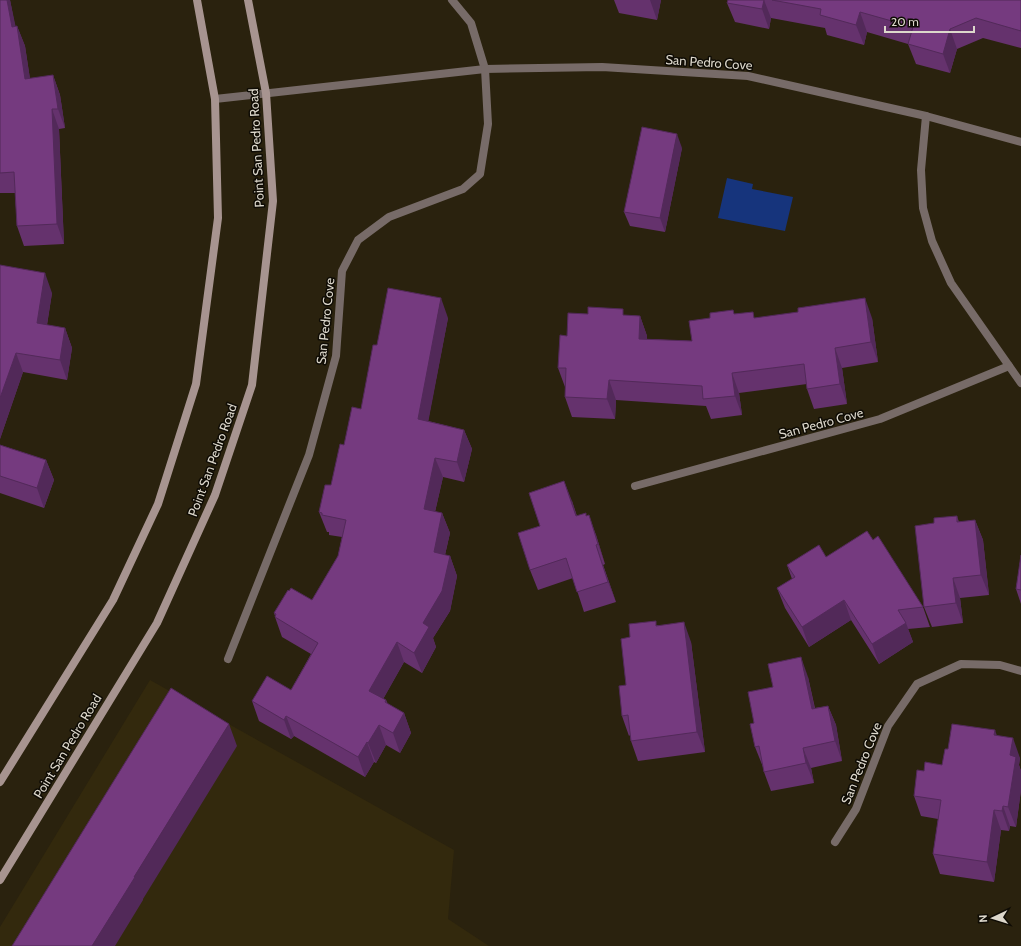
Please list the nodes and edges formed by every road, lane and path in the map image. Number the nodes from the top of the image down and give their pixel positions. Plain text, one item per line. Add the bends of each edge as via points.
1 (197, 0) edge
2 (248, 0) edge
3 (452, 0) edge
4 (485, 69) junction
5 (266, 93) junction
6 (215, 99) junction
7 (926, 116) junction
8 (1021, 142) edge
9 (1009, 366) junction
10 (1021, 383) edge
11 (635, 486) dead end
12 (228, 658) dead end
13 (1021, 671) edge
14 (0, 782) edge
15 (835, 842) dead end
16 (0, 880) edge

1 - 6 main road
2 - 5 main road, Point San Pedro Road
3 - 4 street via 471,23
4 - 5 street, San Pedro Cove
4 - 7 street, San Pedro Cove via 602,67 748,76
4 - 12 street, San Pedro Cove via 488,124 480,174 463,189 389,217 358,240 342,271 336,356 309,455
5 - 6 street, San Pedro Cove
5 - 16 main road, Point San Pedro Road via 273,201 252,385 215,494 156,623
6 - 14 main road via 218,218 196,384 158,504 113,600
7 - 8 street, San Pedro Cove
7 - 9 street via 922,170 923,208 932,241 951,283
9 - 10 street
9 - 11 street, San Pedro Cove via 880,419
13 - 15 street, San Pedro Cove via 1000,665 960,664 917,684 888,726 856,809

